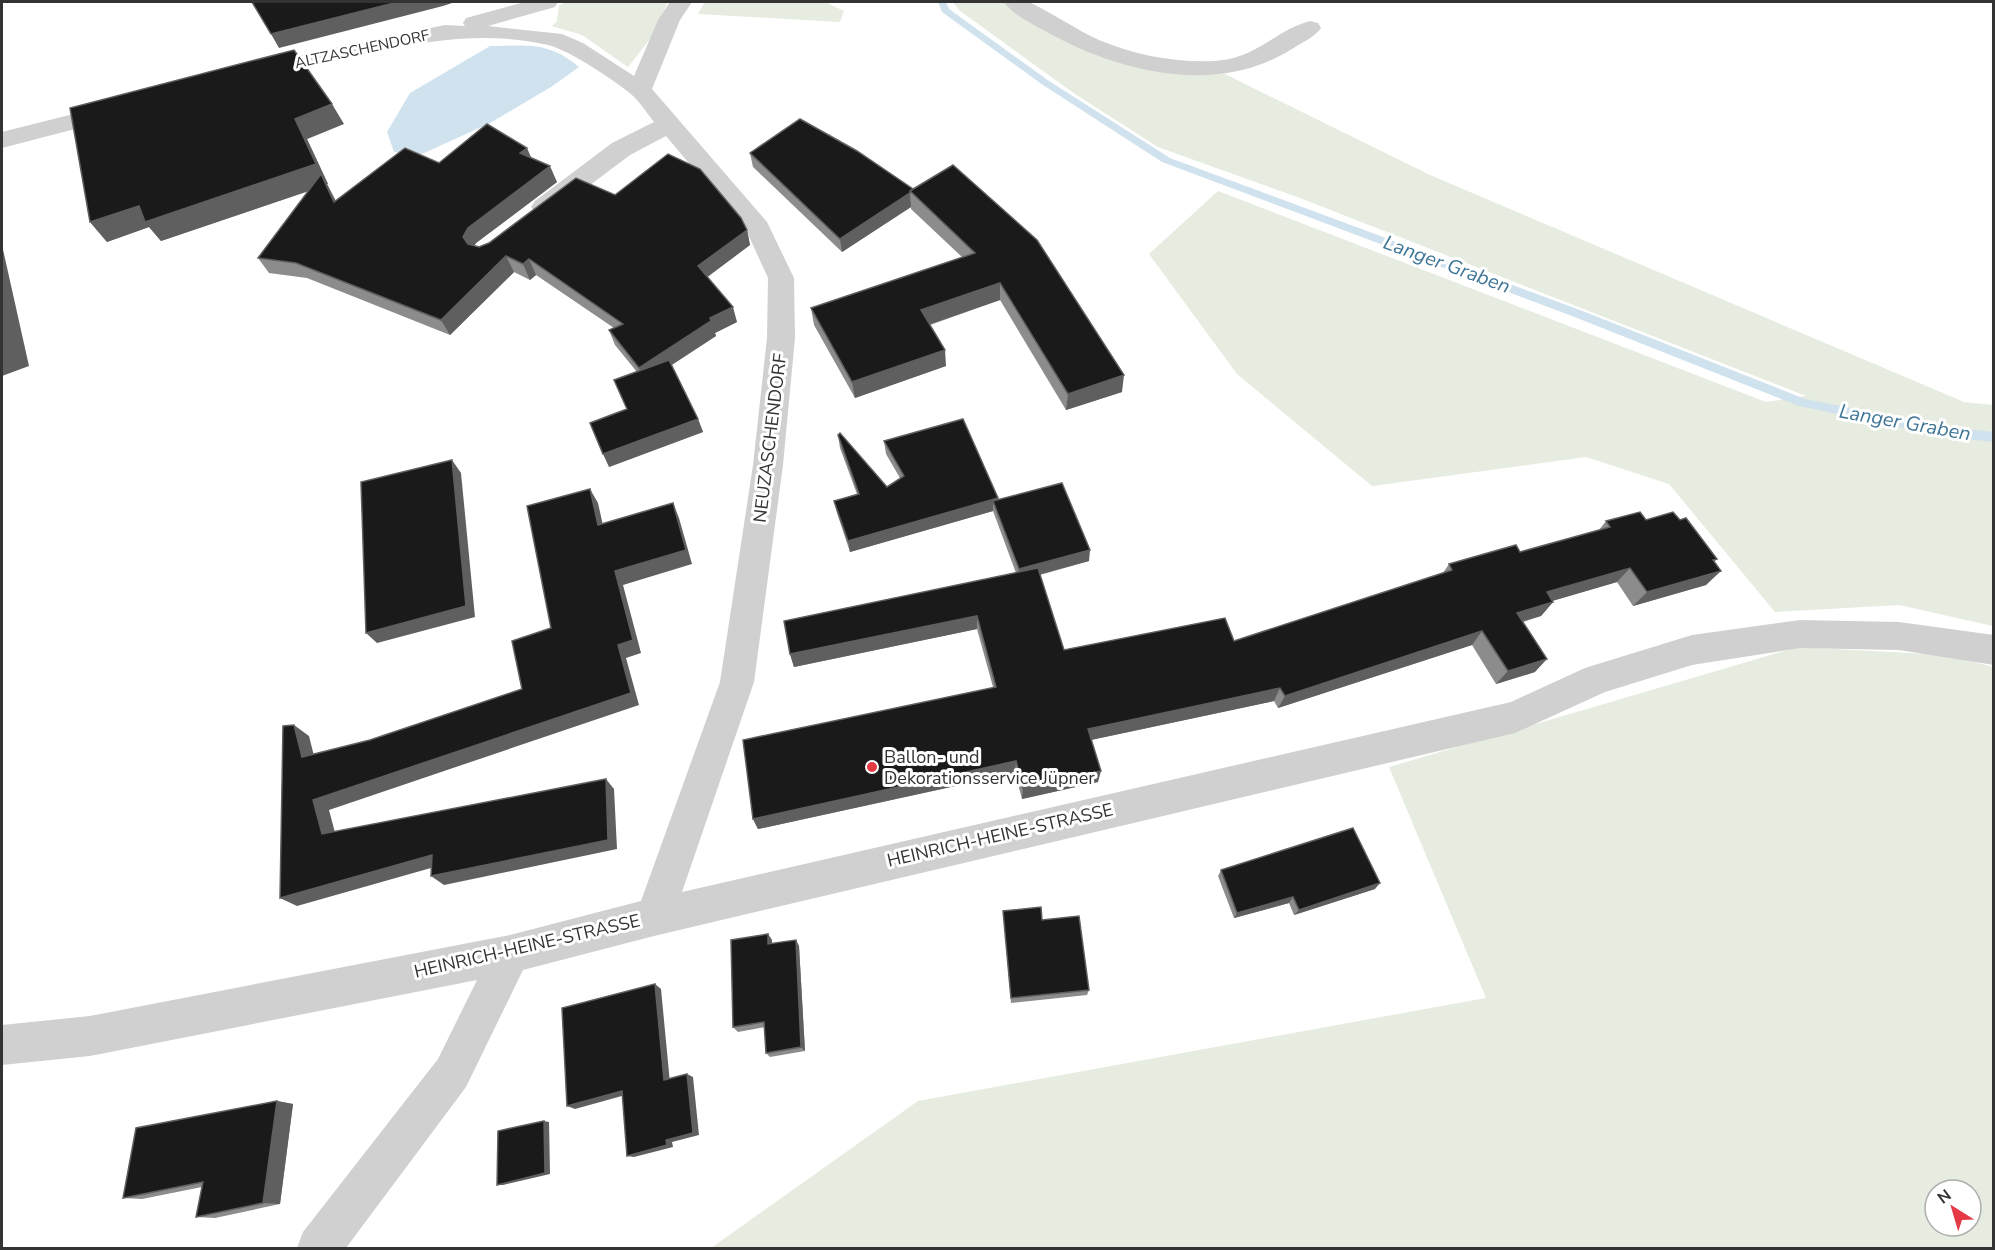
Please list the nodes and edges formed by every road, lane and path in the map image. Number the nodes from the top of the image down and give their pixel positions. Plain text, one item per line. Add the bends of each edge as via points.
1 (547, 2) edge
2 (681, 2) edge
3 (1015, 2) edge
4 (1310, 28) dead end
5 (445, 32) junction
6 (241, 76) edge
7 (640, 90) junction
8 (137, 105) edge
9 (670, 124) junction
10 (2, 140) edge
11 (522, 224) edge
12 (1994, 650) edge
13 (654, 917) junction
14 (510, 954) junction
15 (2, 1045) edge
16 (320, 1248) edge

1 - 5 street, ALTZASCHENDORF
2 - 7 street via 669,20
3 - 4 street via 1058,30 1088,43 1165,65 1213,68 1245,63
5 - 6 street, ALTZASCHENDORF
5 - 7 street, ALTZASCHENDORF via 554,39
7 - 9 street, NEUZASCHENDORF
8 - 10 street
9 - 11 street via 621,149
9 - 13 street, NEUZASCHENDORF via 758,228 781,278 781,338 768,465 737,682
12 - 13 street, HEINRICH-HEINE-STRASSE via 1899,636 1800,634 1692,650 1597,679 1515,717
13 - 14 street, HEINRICH-HEINE-STRASSE
14 - 15 street, HEINRICH-HEINE-STRASSE via 90,1036
14 - 16 street via 452,1072

